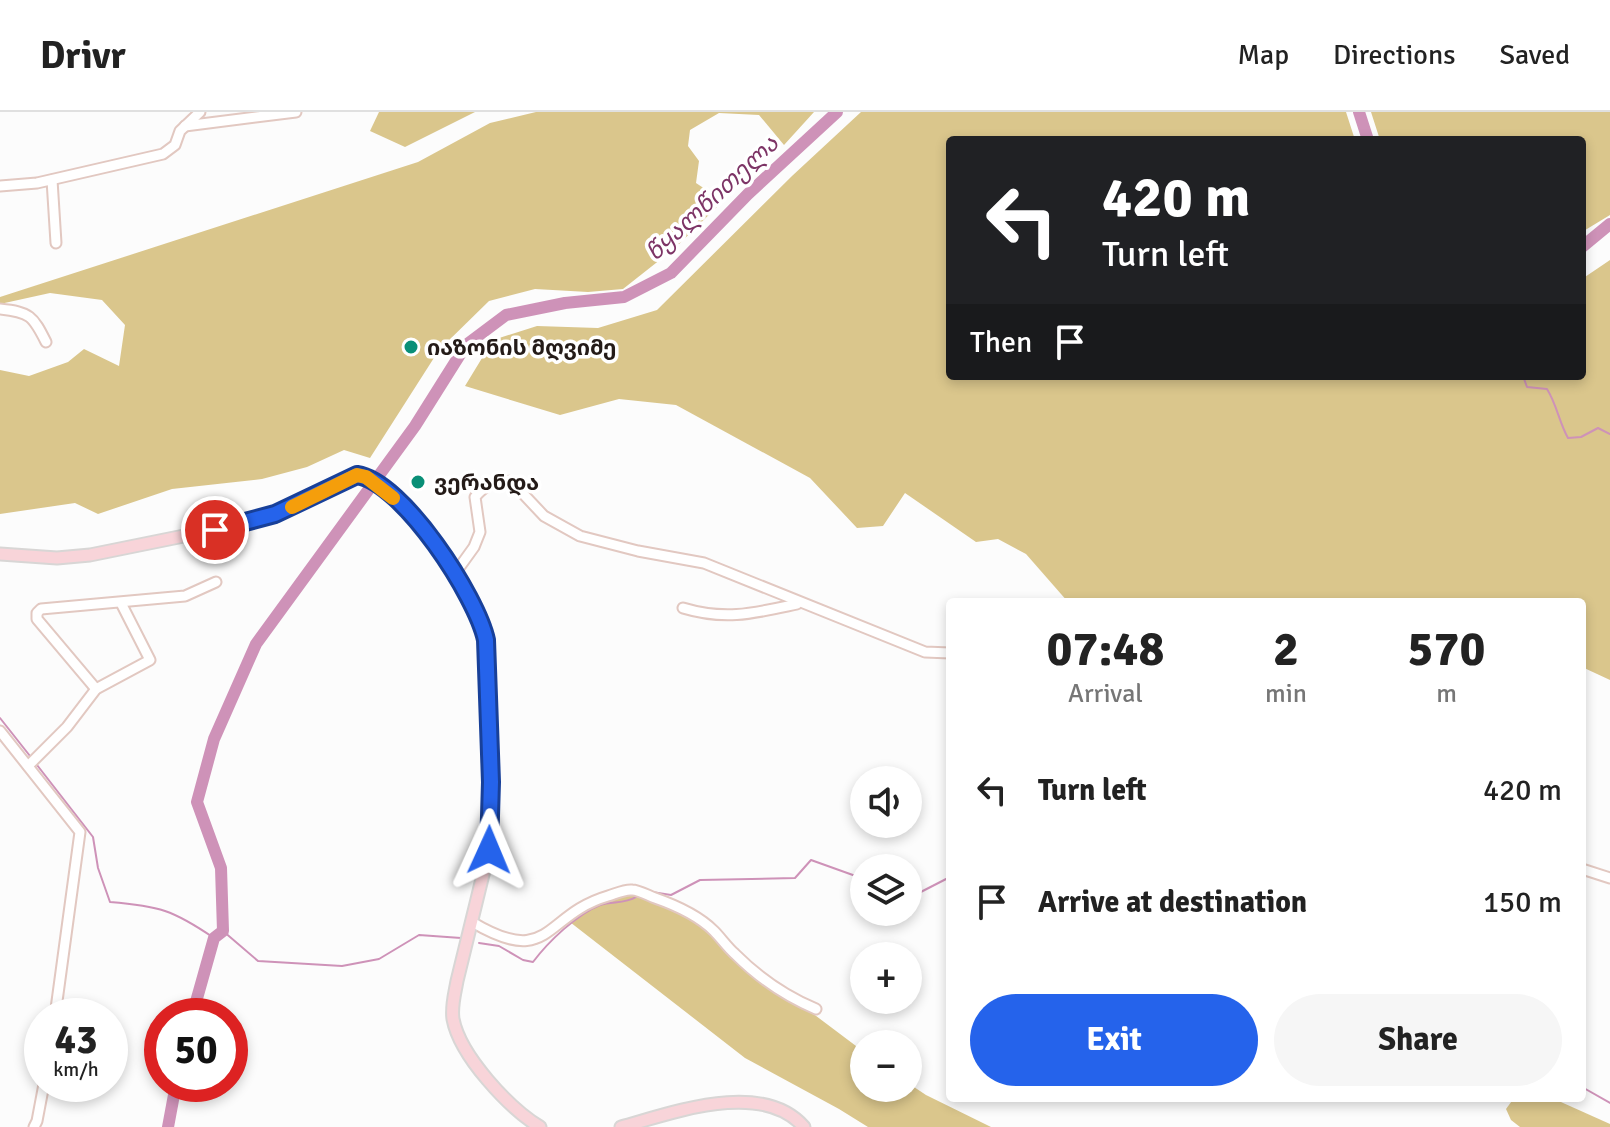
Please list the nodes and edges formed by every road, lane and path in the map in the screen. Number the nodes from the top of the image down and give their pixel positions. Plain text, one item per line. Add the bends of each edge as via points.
1 (200, 112) edge
2 (296, 112) edge
3 (185, 126) junction
4 (52, 180) junction
5 (0, 186) edge
6 (56, 243) dead end
7 (0, 309) edge
8 (46, 342) dead end
9 (0, 554) edge
10 (456, 572) junction
11 (216, 582) dead end
12 (121, 603) junction
13 (800, 604) junction
14 (683, 608) dead end
15 (946, 653) edge
16 (96, 689) junction
17 (0, 731) edge
18 (28, 766) junction
19 (1586, 870) edge
20 (1610, 878) edge
21 (472, 922) junction
22 (57, 998) edge
23 (816, 1009) dead end
24 (41, 1102) edge
25 (34, 1127) edge
26 (540, 1127) edge
27 (621, 1127) edge
28 (804, 1127) edge

1 - 3 street
2 - 3 street
3 - 4 street via 163,154
4 - 5 street
4 - 6 street
7 - 8 street via 26,313
9 - 10 main road via 57,558 115,551 243,524 353,476 366,477 394,498
10 - 13 street via 480,532 475,497 490,484 507,480 535,509 567,530 704,563
10 - 21 main road via 483,622 486,640 489,850
11 - 12 street via 185,596
12 - 16 street via 150,660
12 - 16 street via 37,613
13 - 14 street via 724,616
13 - 15 street via 925,652
16 - 18 street
17 - 18 street
18 - 22 street via 80,832
19 - 20 street
21 - 23 street via 507,941 537,940 602,898 631,890 675,905 712,929 771,985
21 - 26 main road via 453,1019 461,1041 490,1081 523,1117
24 - 25 street
27 - 28 main road via 709,1102 742,1102 778,1109

